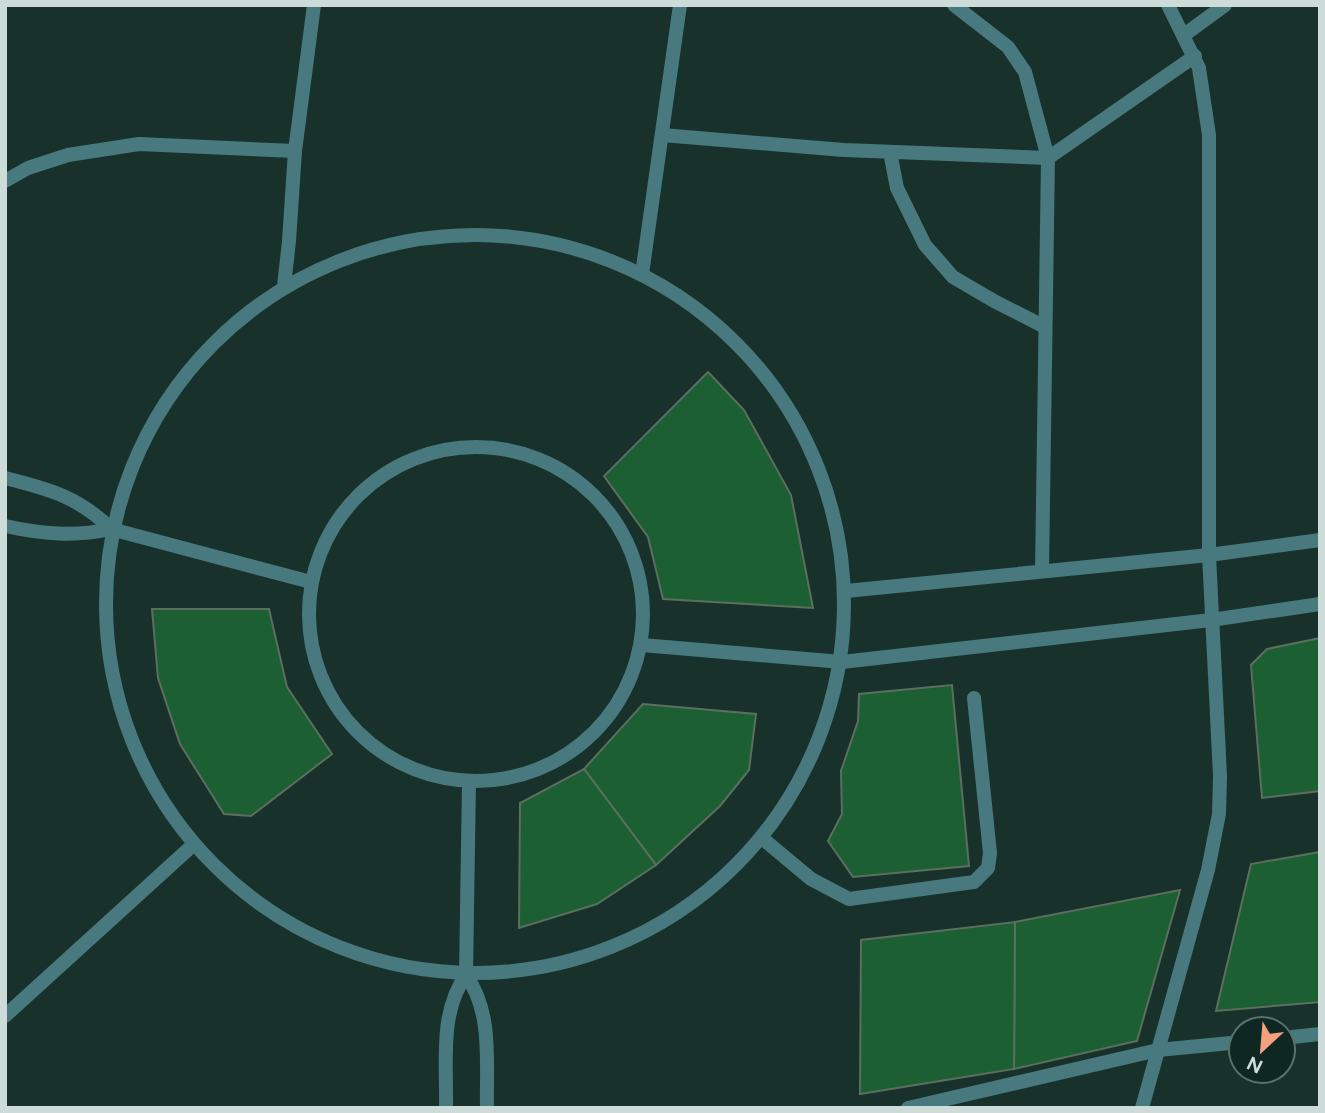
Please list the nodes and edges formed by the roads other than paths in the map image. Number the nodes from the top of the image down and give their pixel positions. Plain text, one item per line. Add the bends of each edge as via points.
1 (314, 5) edge
2 (680, 5) edge
3 (954, 5) edge
4 (1168, 5) edge
5 (1225, 5) edge
6 (1184, 35) junction
7 (1195, 56) junction
8 (662, 135) junction
9 (295, 151) junction
10 (890, 152) junction
11 (1048, 158) junction
12 (5, 181) edge
13 (642, 274) junction
14 (284, 286) junction
15 (1045, 327) junction
16 (5, 478) edge
17 (5, 526) edge
18 (111, 529) junction
19 (1320, 540) edge
20 (1209, 555) junction
21 (1042, 571) junction
22 (311, 582) junction
23 (846, 591) junction
24 (1320, 604) edge
25 (1211, 620) junction
26 (642, 645) junction
27 (842, 662) junction
28 (974, 698) dead end
29 (469, 781) junction
30 (764, 839) junction
31 (193, 845) junction
32 (466, 975) junction
33 (5, 1016) edge
34 (1320, 1034) edge
35 (1297, 1036) edge
36 (1227, 1043) edge
37 (1158, 1050) junction
38 (446, 1108) edge
39 (487, 1108) edge
40 (908, 1108) edge
41 (1142, 1108) edge

1 - 9 street
2 - 8 street
3 - 11 street via 1008,47 1025,72
4 - 6 street
5 - 6 street
6 - 7 street
7 - 11 street
7 - 20 street via 1209,135
8 - 10 street
8 - 13 street
9 - 12 street via 139,144 68,155
9 - 14 street
10 - 11 street
10 - 15 street via 897,188 925,245 953,276
11 - 15 street
13 - 14 street via 554,243 461,234 369,249
13 - 23 street via 723,330 787,404 829,494
14 - 18 street via 222,332 172,390 134,456
15 - 21 street
16 - 18 street via 65,495
17 - 18 street via 55,535
18 - 22 street
18 - 31 street via 104,596 108,664 118,703 154,790
19 - 20 street
20 - 21 street
20 - 25 street
21 - 23 street
22 - 26 street via 339,517 382,475 436,451 484,446 508,449 531,455 573,477 608,510 627,540 639,574
22 - 29 street via 313,653 345,718 400,762
23 - 27 street
24 - 25 street
25 - 27 street
25 - 37 street via 1219,814
26 - 27 street
26 - 29 street via 626,690 581,745 528,773
27 - 30 street via 815,756
28 - 30 street via 990,853 988,868 974,882 849,899 811,879
29 - 32 street
30 - 32 street via 680,915 578,961
31 - 32 street via 271,913 364,958
31 - 33 street
32 - 38 street via 449,1013
32 - 39 street via 483,1014
34 - 35 street
36 - 37 street
37 - 40 street
37 - 41 street

